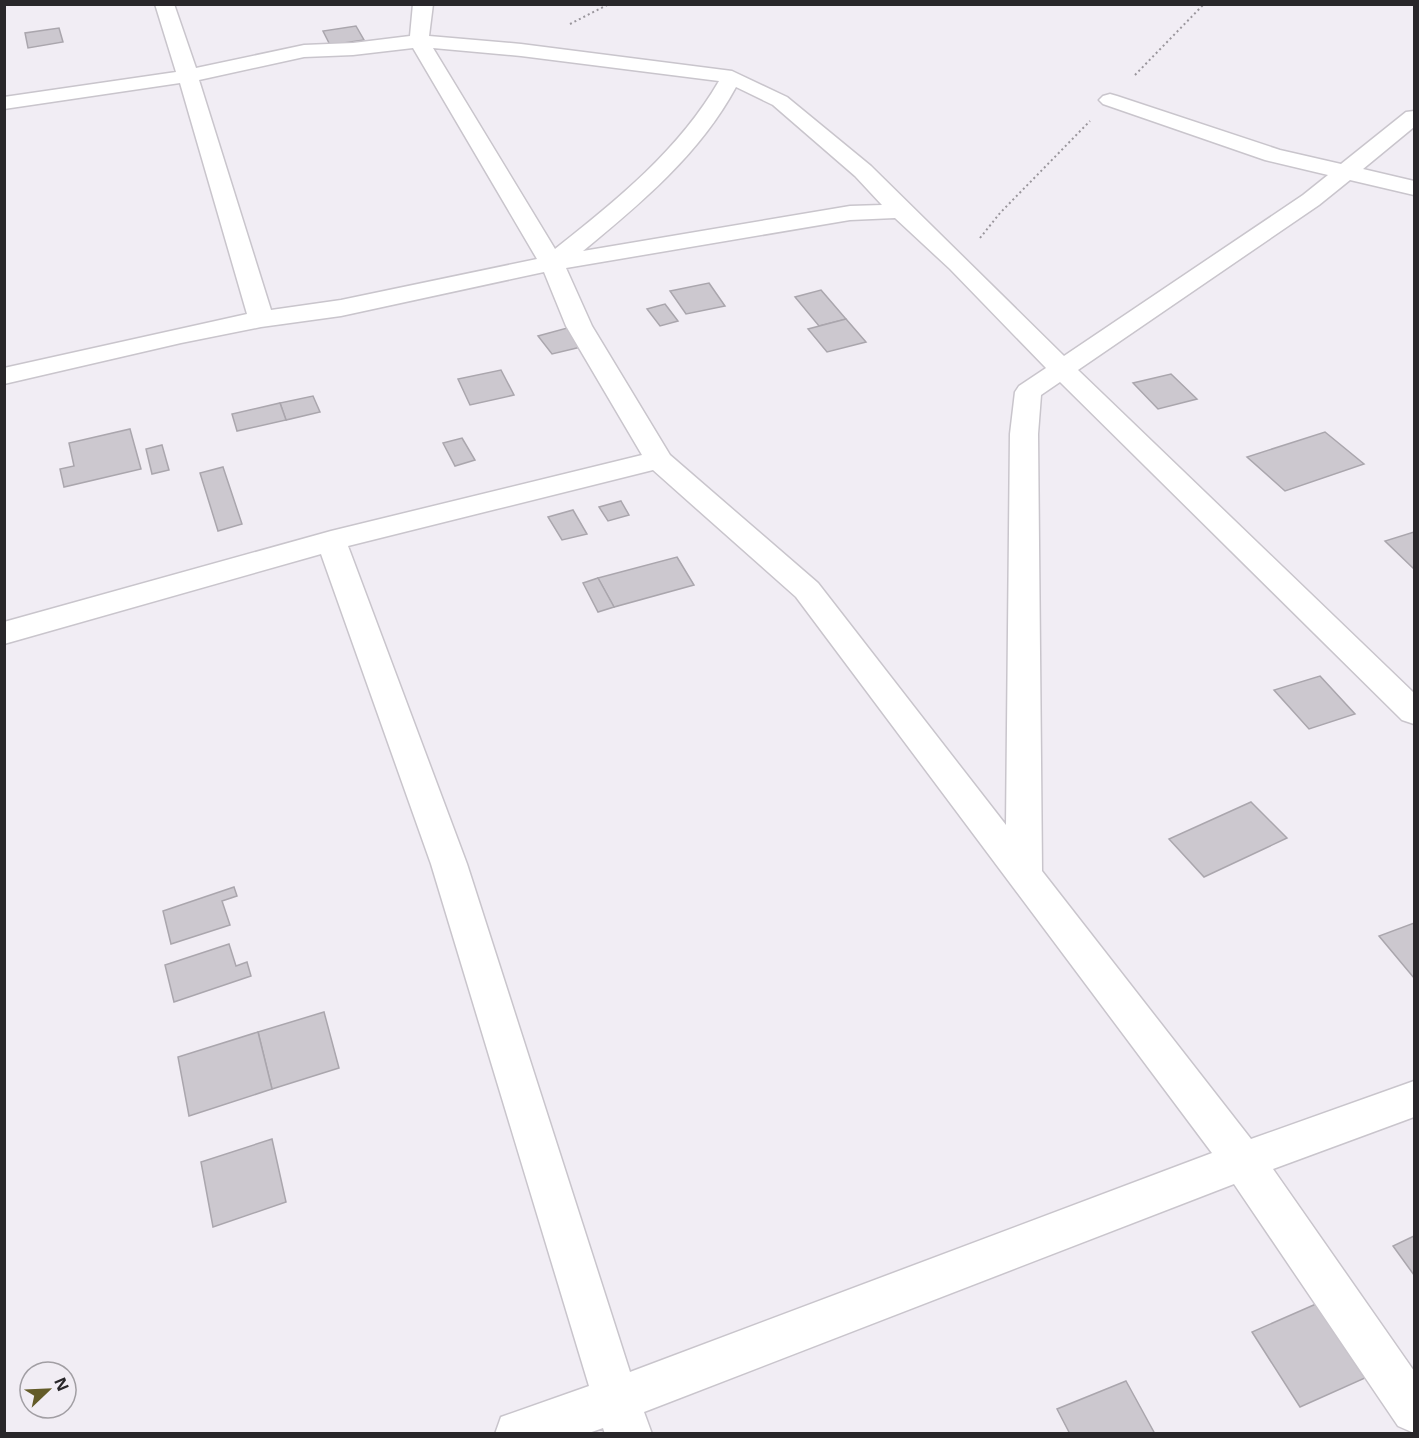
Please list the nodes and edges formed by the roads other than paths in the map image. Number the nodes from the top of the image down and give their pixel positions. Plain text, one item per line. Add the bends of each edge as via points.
1 (164, 4) edge
2 (423, 4) edge
3 (419, 41) junction
4 (188, 76) junction
5 (732, 77) junction
6 (1110, 100) road end
7 (4, 103) edge
8 (1414, 117) edge
9 (1345, 172) junction
10 (1414, 188) edge
11 (901, 211) junction
12 (552, 263) junction
13 (261, 319) junction
14 (1061, 368) junction
15 (4, 376) edge
16 (660, 460) junction
17 (331, 541) junction
18 (4, 633) edge
19 (1414, 712) edge
20 (1024, 874) junction
21 (1414, 1100) edge
22 (1243, 1161) junction
23 (1414, 1410) edge
24 (622, 1417) edge
25 (518, 1434) edge

1 - 4 street
2 - 3 street
3 - 4 street via 304,51
3 - 5 street
3 - 12 street
4 - 7 street
4 - 13 street
5 - 11 street via 780,101 863,171
5 - 12 street via 706,120 655,175
6 - 9 street via 1273,155
8 - 9 street
9 - 10 street
9 - 14 street via 1311,200
11 - 12 street via 850,213
11 - 14 street
12 - 13 street via 341,308
12 - 16 street via 579,326
13 - 15 street
14 - 19 street
14 - 20 street via 1028,392 1024,434
16 - 17 street
16 - 20 street via 807,590
17 - 18 street
17 - 24 street via 449,864
20 - 22 street
21 - 22 street
22 - 23 street
22 - 24 street
24 - 25 street

